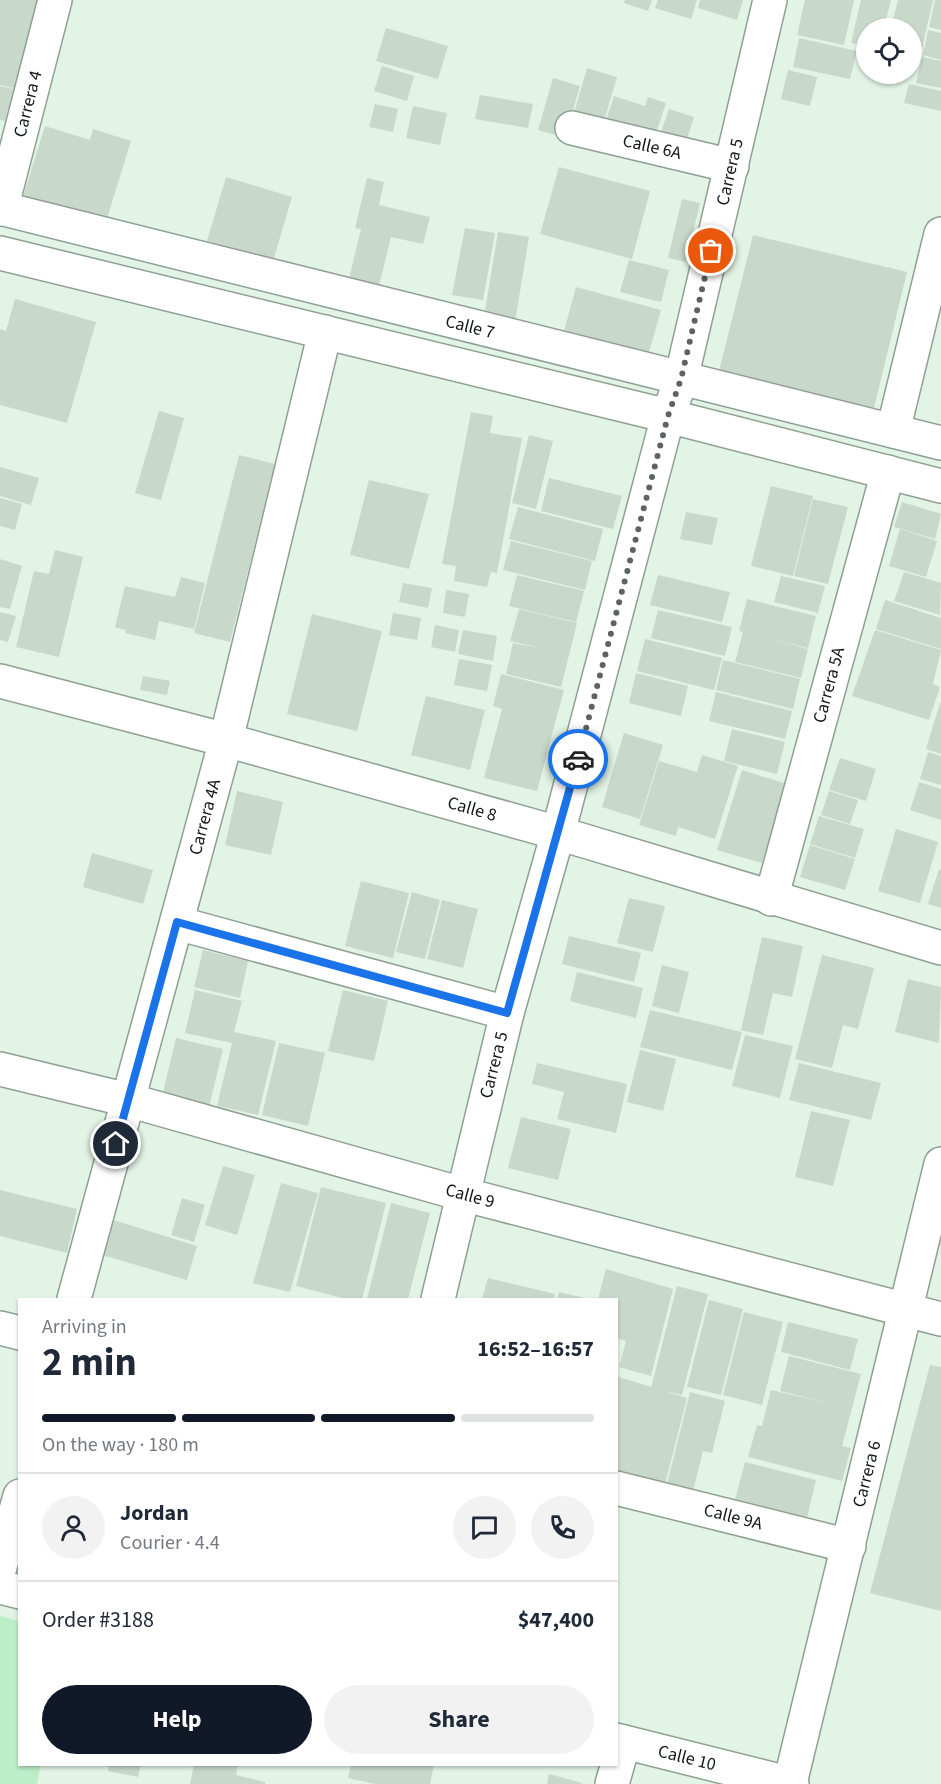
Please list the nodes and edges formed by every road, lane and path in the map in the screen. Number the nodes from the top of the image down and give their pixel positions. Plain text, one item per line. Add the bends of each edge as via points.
1 (55, 0) edge
2 (770, 0) edge
3 (572, 128) dead end
4 (732, 166) junction
5 (1, 209) edge
6 (941, 234) edge
7 (0, 253) edge
8 (326, 332) junction
9 (681, 379) junction
10 (668, 416) junction
11 (893, 431) junction
12 (941, 443) edge
13 (888, 472) junction
14 (941, 486) edge
15 (0, 681) edge
16 (226, 740) junction
17 (558, 833) junction
18 (771, 899) junction
19 (177, 922) junction
20 (941, 948) edge
21 (507, 1013) junction
22 (0, 1069) edge
23 (128, 1100) junction
24 (941, 1164) edge
25 (462, 1194) junction
26 (74, 1298) edge
27 (438, 1298) edge
28 (907, 1310) junction
29 (941, 1319) edge
30 (0, 1328) edge
31 (18, 1332) edge
32 (618, 1488) edge
33 (18, 1503) edge
34 (849, 1546) junction
35 (0, 1567) edge
36 (0, 1587) edge
37 (18, 1592) edge
38 (620, 1741) edge
39 (615, 1766) edge
40 (612, 1784) edge
41 (791, 1784) edge

1 - 5 street, Carrera 4
2 - 4 street, Carrera 5
3 - 4 street, Calle 6A
4 - 9 street, Carrera 5
5 - 9 street, Calle 7
6 - 11 street
7 - 8 street
8 - 10 street
8 - 16 street, Carrera 4A
9 - 10 street, Carrera 5
9 - 11 street, Calle 7
10 - 13 street
10 - 17 street, Carrera 5
11 - 12 street, Calle 7
13 - 14 street
13 - 18 street, Carrera 5A
15 - 16 street, Calle 8
16 - 17 street, Calle 8
16 - 19 street, Carrera 4A
17 - 18 street, Calle 8
17 - 21 street, Carrera 5
18 - 20 street, Calle 8
19 - 21 street
19 - 23 street, Carrera 4A
21 - 25 street, Carrera 5
22 - 23 street, Calle 9
23 - 25 street, Calle 9
23 - 26 street, Carrera 4A
24 - 28 street, Carrera 6
25 - 27 street, Carrera 5
25 - 28 street, Calle 9
28 - 29 street, Calle 9
28 - 34 street, Carrera 6
30 - 31 street
32 - 34 street, Calle 9A
33 - 35 street
34 - 41 street, Carrera 6
36 - 37 street
38 - 41 street, Calle 10
39 - 40 street

